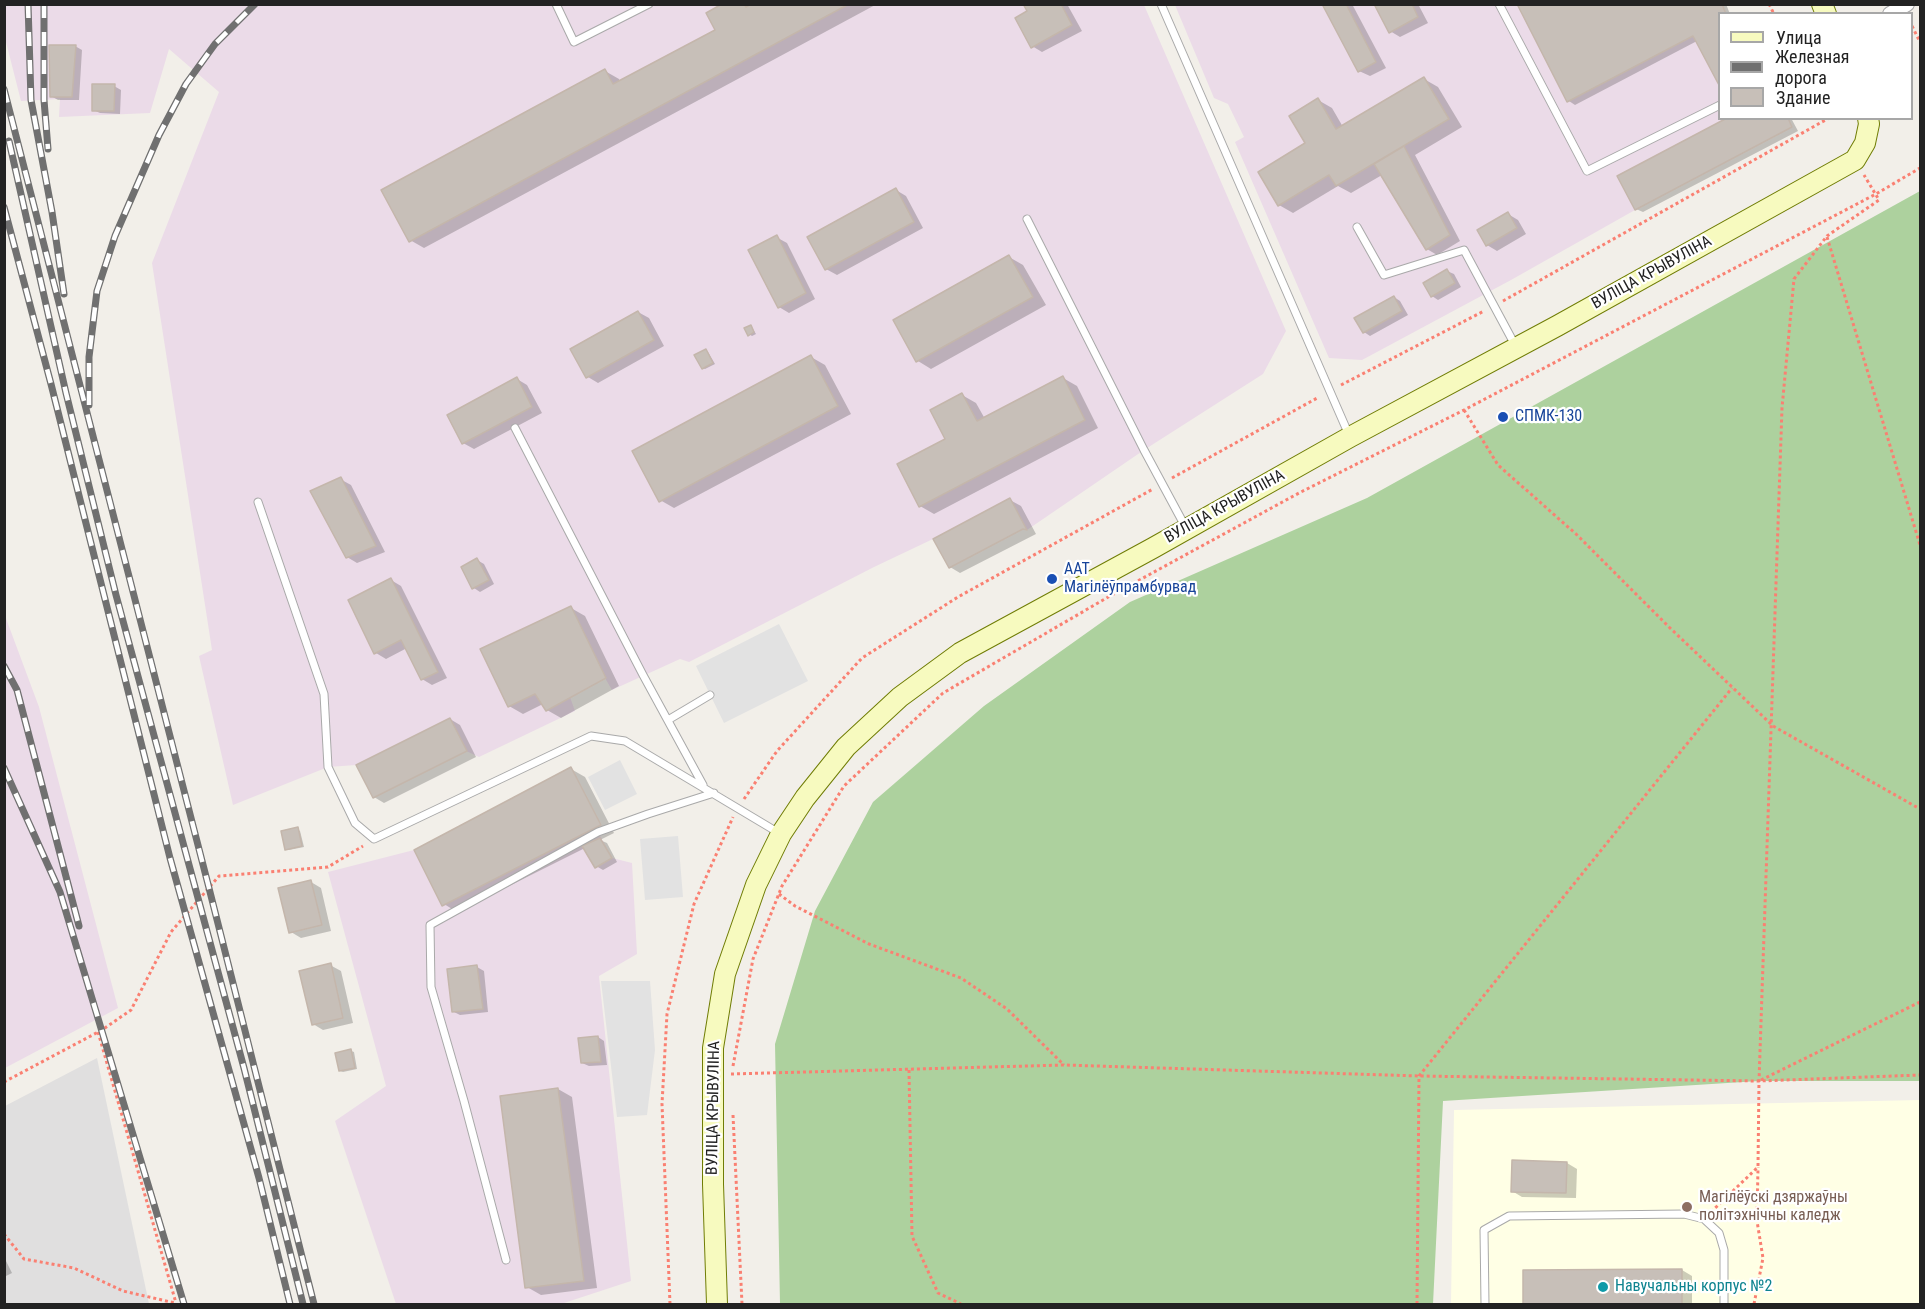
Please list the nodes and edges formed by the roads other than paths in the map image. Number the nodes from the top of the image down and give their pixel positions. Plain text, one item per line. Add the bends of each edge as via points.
1 (556, 4) edge
2 (649, 4) edge
3 (1161, 4) edge
4 (1499, 4) edge
5 (1907, 4) edge
6 (1893, 12) edge
7 (1718, 106) edge
8 (1868, 120) edge
9 (1027, 219) dead end
10 (1356, 227) dead end
11 (1516, 348) junction
12 (515, 428) dead end
13 (1350, 437) junction
14 (258, 502) dead end
15 (1186, 528) junction
16 (710, 694) dead end
17 (668, 720) junction
18 (705, 788) junction
19 (714, 793) junction
20 (781, 834) junction
21 (506, 1260) dead end
22 (717, 1305) edge
23 (1485, 1305) edge
24 (1724, 1305) edge

1 - 2 lane via 574,42
3 - 13 lane
4 - 7 lane via 1587,171
5 - 6 street
8 - 11 main road, ВУЛІЦА КРЫВУЛІНА via 1865,143 1855,160
9 - 15 lane
10 - 11 lane via 1384,275 1464,250
11 - 13 main road, ВУЛІЦА КРЫВУЛІНА
12 - 17 lane
13 - 15 main road, ВУЛІЦА КРЫВУЛІНА
14 - 18 lane via 324,694 328,767 355,823 374,839 591,736 625,741
15 - 20 main road, ВУЛІЦА КРЫВУЛІНА via 960,653 900,697 846,747
16 - 17 lane
17 - 18 lane
18 - 19 lane
19 - 20 lane
19 - 21 lane via 598,832 430,925 430,987
20 - 22 main road, ВУЛІЦА КРЫВУЛІНА via 756,885 725,974 713,1048
23 - 24 lane via 1484,1230 1509,1216 1684,1214 1704,1219 1719,1233 1724,1250

